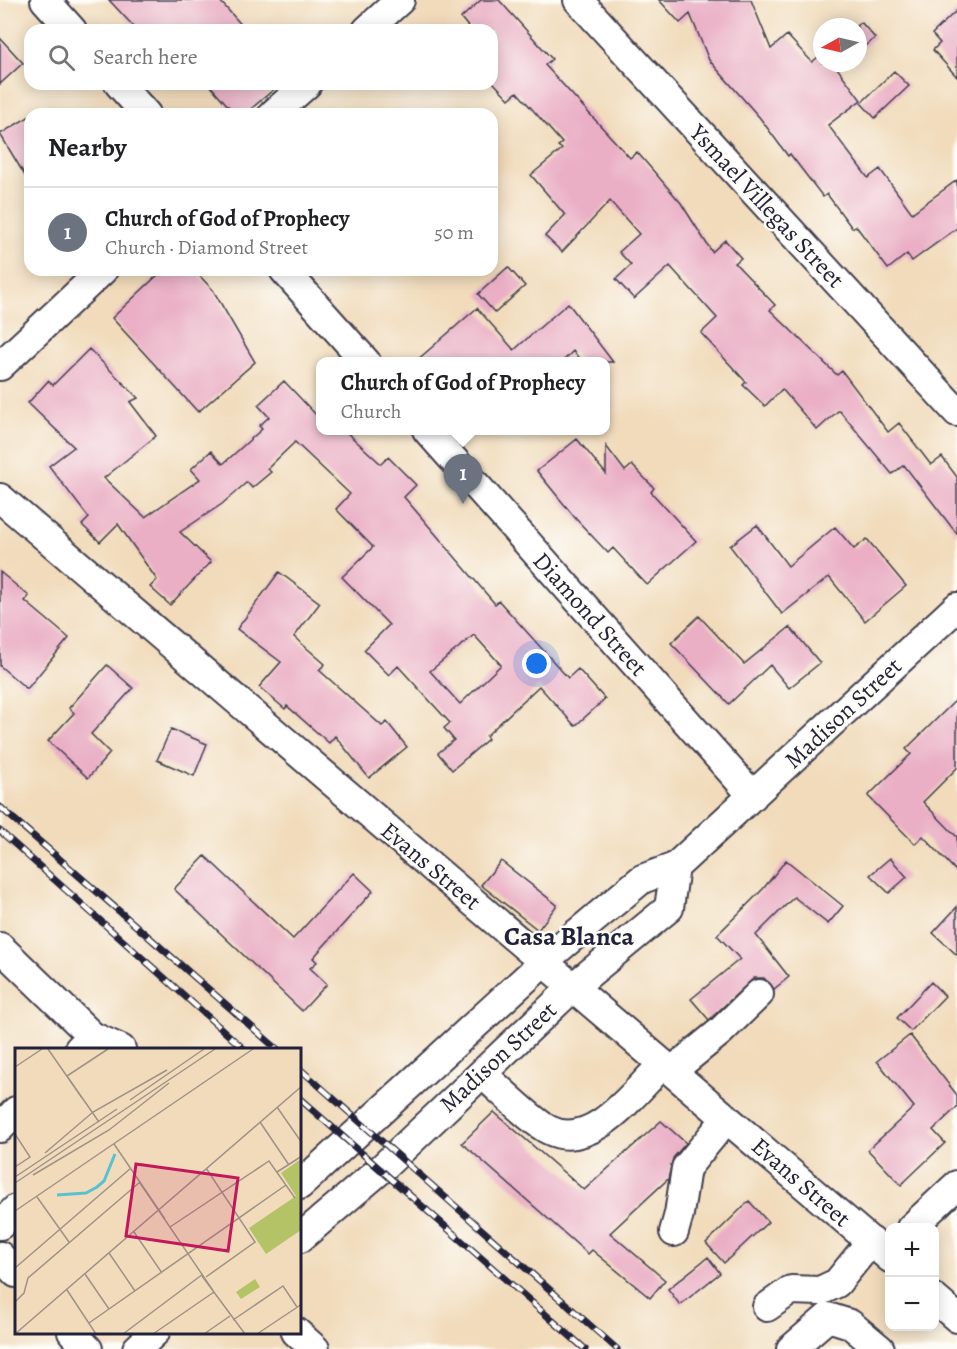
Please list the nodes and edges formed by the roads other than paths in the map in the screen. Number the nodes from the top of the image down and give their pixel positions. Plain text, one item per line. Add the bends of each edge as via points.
1 (45, 0) edge
2 (400, 0) edge
3 (578, 0) edge
4 (67, 24) edge
5 (374, 24) edge
6 (124, 90) edge
7 (300, 90) edge
8 (141, 108) edge
9 (280, 108) edge
10 (98, 276) edge
11 (289, 276) edge
12 (362, 357) edge
13 (0, 366) edge
14 (957, 412) edge
15 (431, 435) edge
16 (0, 498) edge
17 (957, 607) edge
18 (753, 796) junction
19 (675, 867) junction
20 (0, 946) edge
21 (544, 962) junction
22 (573, 987) junction
23 (759, 994) dead end
24 (85, 1043) edge
25 (115, 1048) edge
26 (668, 1067) junction
27 (482, 1074) junction
28 (15, 1113) edge
29 (727, 1118) junction
30 (0, 1128) edge
31 (302, 1183) edge
32 (957, 1185) edge
33 (915, 1223) edge
34 (674, 1232) dead end
35 (302, 1236) edge
36 (883, 1250) edge
37 (0, 1256) edge
38 (15, 1272) edge
39 (939, 1302) edge
40 (767, 1307) dead end
41 (828, 1317) junction
42 (957, 1318) edge
43 (74, 1334) edge
44 (153, 1334) edge
45 (298, 1334) edge
46 (88, 1349) edge
47 (137, 1349) edge
48 (315, 1349) edge
49 (791, 1349) edge
50 (880, 1349) edge

1 - 4 street
2 - 5 street
3 - 14 street, Ysmael Villegas Street
6 - 8 street
7 - 9 street
10 - 13 street
11 - 12 street
15 - 18 street, Diamond Street
16 - 21 street, Evans Street
17 - 18 street, Madison Street
18 - 19 street, Madison Street
19 - 21 street, Madison Street via 642,879
19 - 22 street, Madison Street via 669,908
20 - 24 street
21 - 22 street, Evans Street
21 - 31 street, Madison Street
22 - 26 street, Evans Street
22 - 27 street, Madison Street
23 - 26 street via 721,1031
24 - 25 street
26 - 27 street via 596,1129 568,1136 548,1130
26 - 29 street, Evans Street
27 - 35 street, Madison Street
28 - 30 street
29 - 34 street via 686,1168
29 - 36 street, Evans Street
32 - 33 street
36 - 40 street via 837,1283 820,1291 791,1290
36 - 41 street
37 - 38 street
39 - 42 street
41 - 49 street
41 - 50 street via 850,1324
43 - 46 street
44 - 47 street
45 - 48 street

